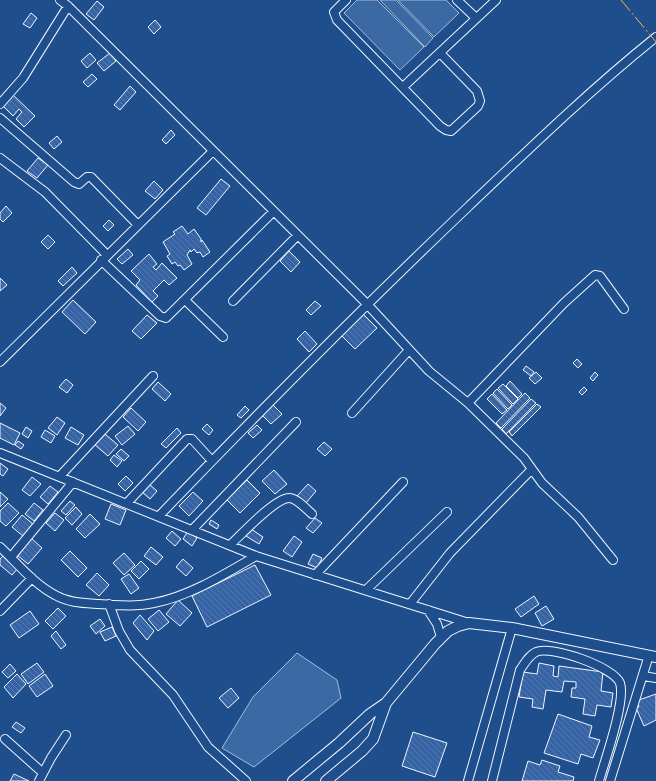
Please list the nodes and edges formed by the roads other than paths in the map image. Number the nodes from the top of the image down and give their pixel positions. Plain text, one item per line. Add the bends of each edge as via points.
1 (60, 0) edge
2 (346, 0) edge
3 (458, 0) edge
4 (496, 0) edge
5 (68, 6) junction
6 (476, 18) junction
7 (656, 37) edge
8 (440, 53) junction
9 (402, 87) junction
10 (0, 104) edge
11 (0, 118) edge
12 (213, 151) junction
13 (0, 158) edge
14 (273, 212) junction
15 (138, 224) junction
16 (297, 236) junction
17 (104, 257) junction
18 (185, 300) junction
19 (233, 301) dead end
20 (367, 304) junction
21 (624, 309) dead end
22 (223, 337) dead end
23 (409, 350) junction
24 (0, 362) edge
25 (153, 376) dead end
26 (468, 403) junction
27 (352, 413) dead end
28 (296, 422) dead end
29 (0, 453) edge
30 (212, 461) junction
31 (532, 469) junction
32 (60, 476) junction
33 (73, 482) junction
34 (403, 482) dead end
35 (127, 503) junction
36 (447, 512) dead end
37 (312, 514) dead end
38 (159, 516) junction
39 (192, 530) junction
40 (230, 545) junction
41 (0, 547) edge
42 (256, 556) junction
43 (11, 557) junction
44 (613, 560) dead end
45 (315, 575) junction
46 (32, 578) junction
47 (366, 590) junction
48 (109, 604) junction
49 (410, 604) junction
50 (428, 610) junction
51 (0, 611) edge
52 (469, 623) junction
53 (512, 628) junction
54 (441, 637) junction
55 (652, 656) edge
56 (643, 676) junction
57 (656, 678) edge
58 (386, 703) junction
59 (66, 735) dead end
60 (5, 739) dead end
61 (43, 773) junction
62 (39, 781) edge
63 (246, 781) edge
64 (293, 781) edge
65 (326, 781) edge
66 (468, 781) edge
67 (492, 781) edge
68 (599, 781) edge
69 (610, 781) edge

1 - 5 street
2 - 9 street via 334,12 337,20
3 - 6 street
4 - 6 street
5 - 10 street via 23,78
5 - 12 street
6 - 8 street
7 - 20 street via 548,132
8 - 9 street
8 - 9 street via 479,96 478,106 458,126 451,131 440,126
11 - 15 street via 74,182 79,184 87,177 91,177
12 - 14 street
12 - 15 street
13 - 17 street via 45,192
14 - 16 street
14 - 18 street
15 - 17 street
16 - 19 street
16 - 20 street
17 - 18 street via 164,318
17 - 24 street
18 - 22 street
20 - 23 street
20 - 30 street
21 - 26 street via 600,276 592,276
23 - 26 street via 429,371
23 - 27 street
25 - 32 street
26 - 31 street
28 - 39 street
29 - 32 street
30 - 35 street via 192,439 187,439
30 - 38 street
31 - 44 street via 542,483 583,523
31 - 49 street via 450,553
32 - 33 street
33 - 35 street
33 - 43 street
34 - 45 street
35 - 38 street
36 - 47 street
37 - 40 street via 294,500 285,500 271,508
38 - 39 street
39 - 40 street
40 - 42 street
41 - 43 street
42 - 45 street
42 - 48 street via 212,580 166,600 140,605
43 - 46 street
45 - 47 street
46 - 48 street via 45,589 67,600
46 - 51 street
47 - 49 street
48 - 63 street via 119,631 130,650 173,695 208,746
49 - 50 street
50 - 52 street
50 - 54 street via 437,624
52 - 53 main road
52 - 54 main road via 458,626
53 - 55 main road
53 - 66 street
54 - 58 main road
55 - 56 street
56 - 57 street
56 - 69 street
58 - 64 main road
58 - 65 main road via 373,739 362,752
59 - 61 street
60 - 61 street
61 - 62 street
67 - 68 street via 520,670 527,659 537,651 549,651 600,666 619,681 621,697

